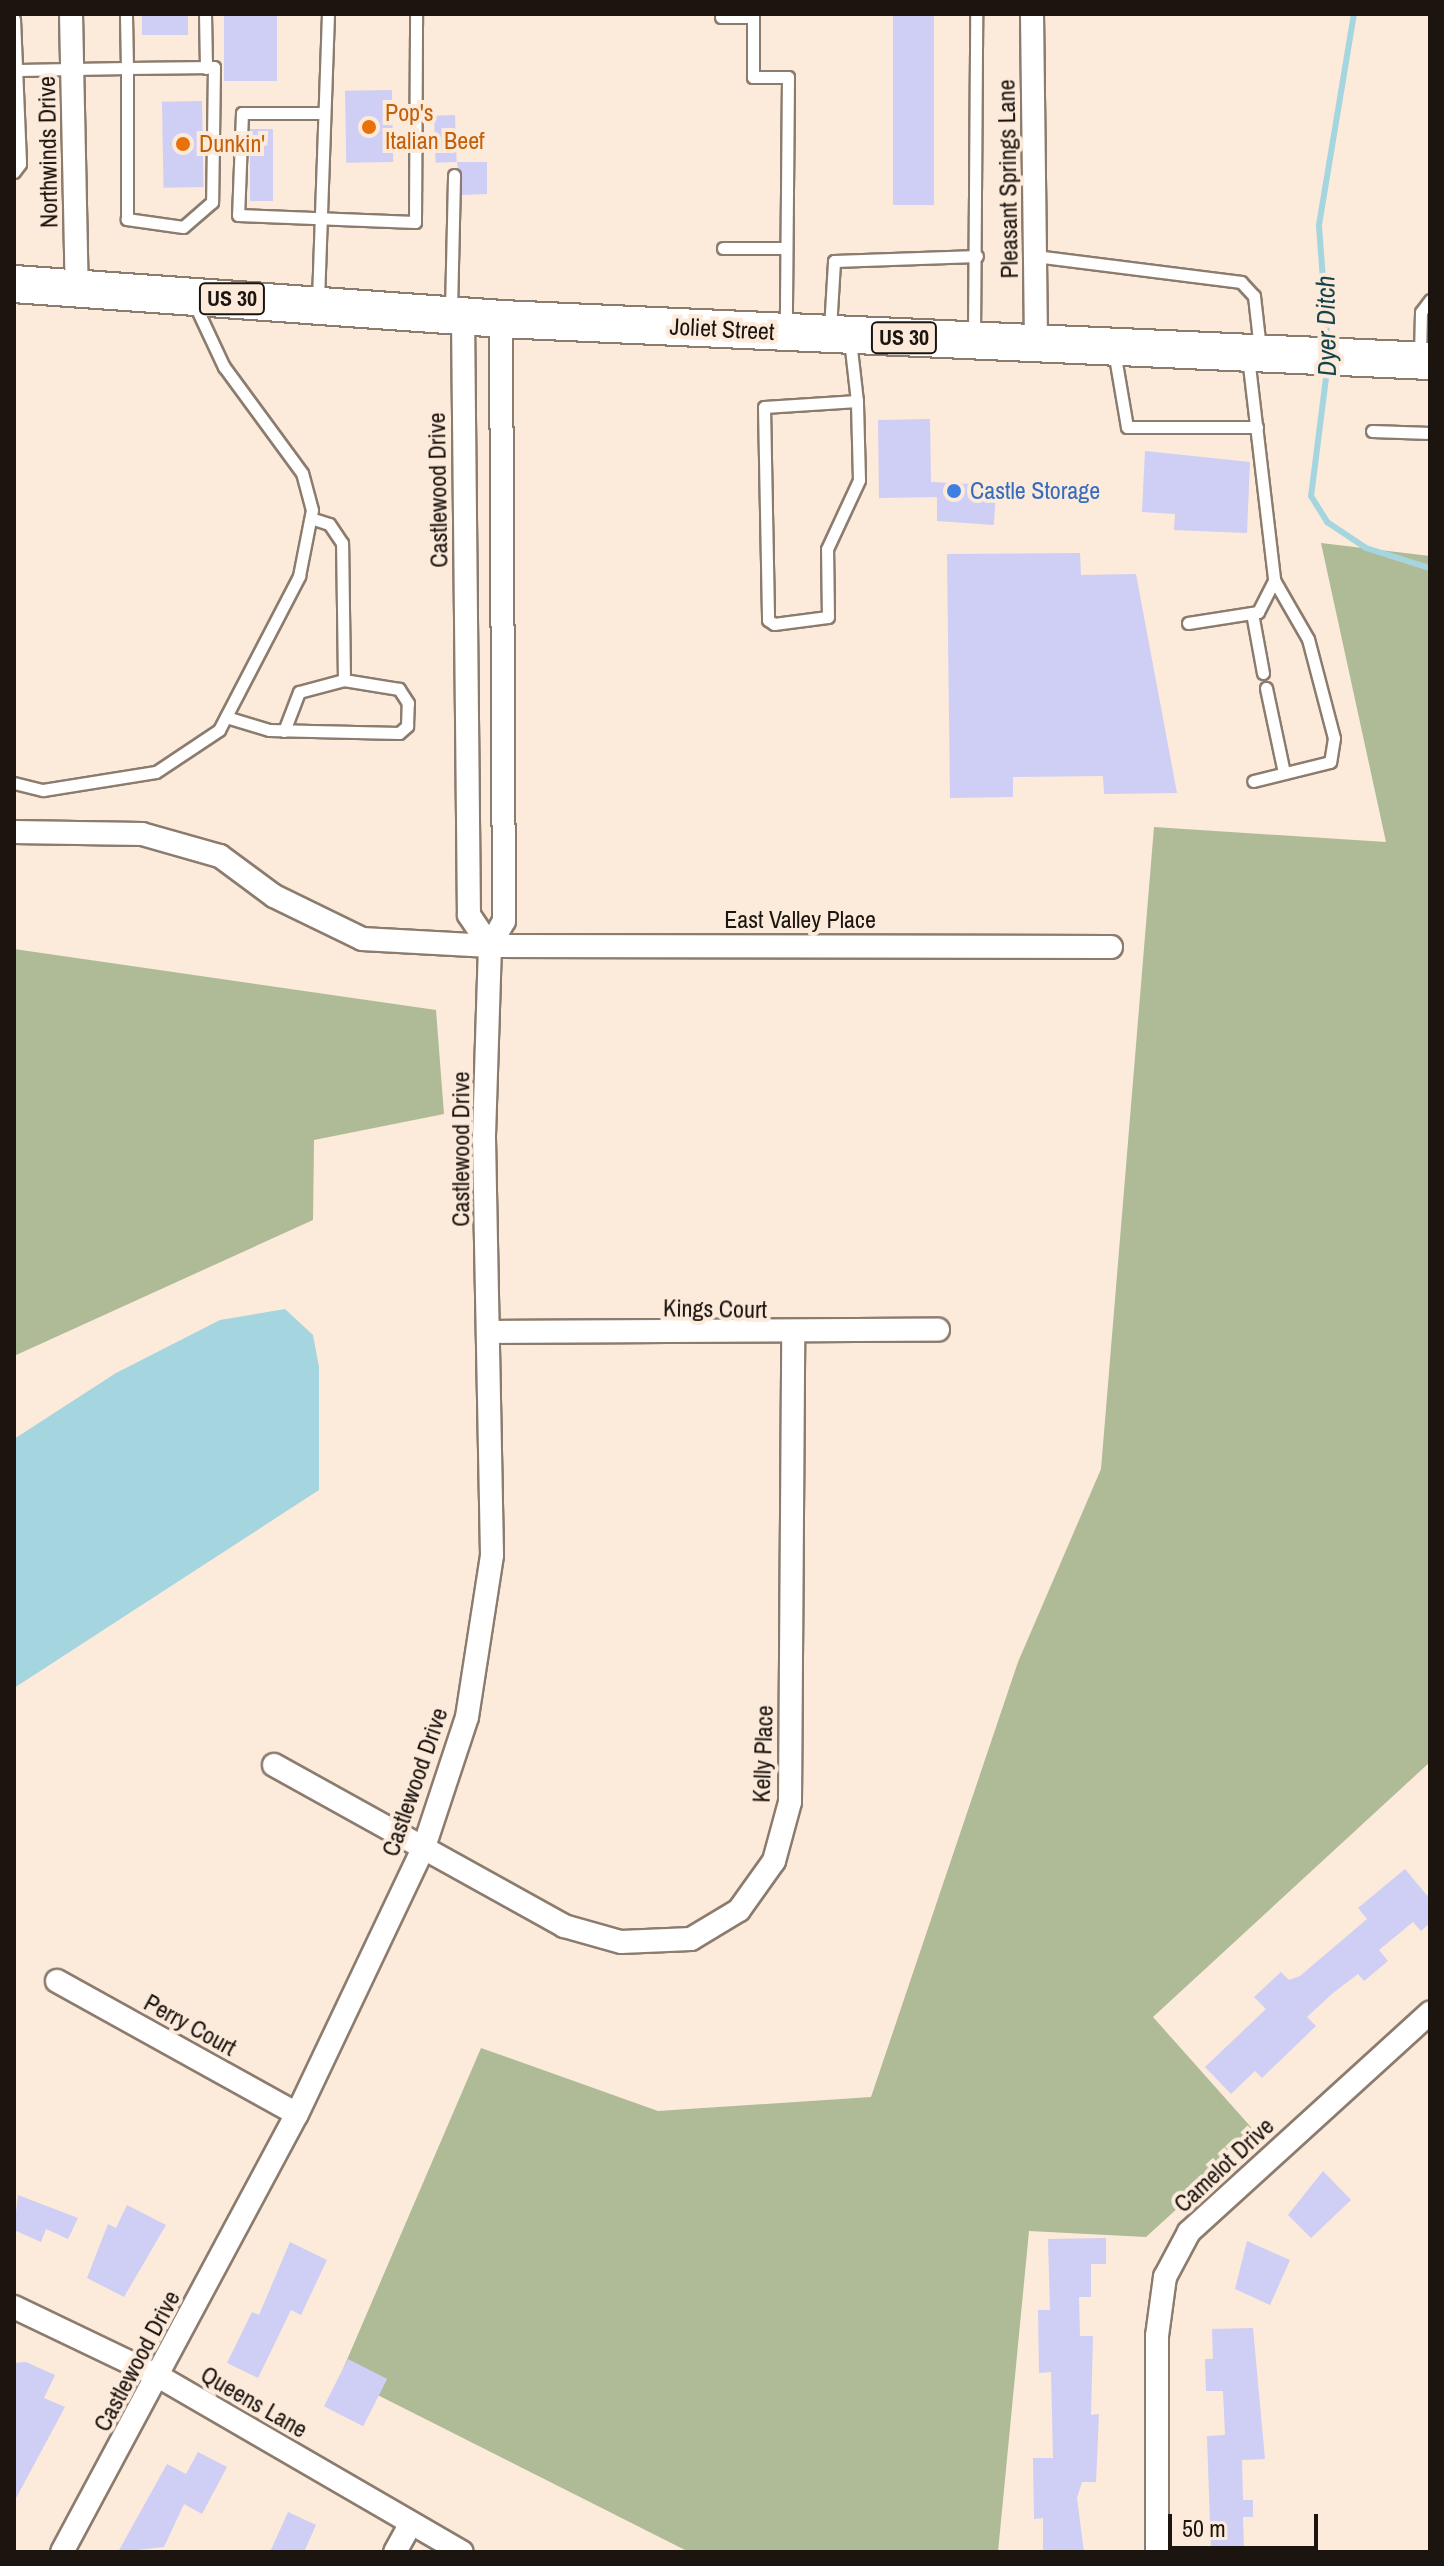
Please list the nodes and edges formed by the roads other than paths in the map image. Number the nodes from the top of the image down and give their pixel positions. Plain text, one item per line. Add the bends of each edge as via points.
1 (71, 14) edge
2 (126, 14) edge
3 (205, 14) edge
4 (328, 14) edge
5 (416, 14) edge
6 (976, 14) edge
7 (1032, 14) edge
8 (721, 17) dead end
9 (14, 19) edge
10 (210, 67) junction
11 (127, 68) junction
12 (19, 70) junction
13 (72, 70) junction
14 (323, 113) junction
15 (14, 172) edge
16 (454, 175) dead end
17 (320, 220) junction
18 (723, 248) dead end
19 (783, 248) junction
20 (977, 256) junction
21 (1035, 256) junction
22 (14, 284) edge
23 (77, 289) junction
24 (191, 297) junction
25 (1430, 300) edge
26 (318, 305) junction
27 (457, 316) junction
28 (501, 319) junction
29 (786, 332) junction
30 (840, 335) junction
31 (974, 341) junction
32 (1036, 344) junction
33 (1113, 347) junction
34 (1254, 353) junction
35 (1425, 360) edge
36 (857, 401) junction
37 (1257, 427) junction
38 (1372, 431) dead end
39 (1430, 433) edge
40 (311, 518) junction
41 (1274, 580) junction
42 (1252, 613) junction
43 (1188, 623) dead end
44 (1263, 673) dead end
45 (344, 680) junction
46 (1266, 688) dead end
47 (226, 717) junction
48 (284, 731) junction
49 (1284, 773) junction
50 (1253, 781) dead end
51 (14, 783) edge
52 (14, 832) edge
53 (490, 946) junction
54 (1111, 947) dead end
55 (938, 1330) dead end
56 (491, 1332) junction
57 (793, 1336) junction
58 (274, 1765) dead end
59 (424, 1847) junction
60 (57, 1981) dead end
61 (1430, 2013) edge
62 (297, 2114) junction
63 (14, 2307) edge
64 (158, 2376) junction
65 (411, 2523) junction
66 (62, 2552) edge
67 (395, 2552) edge
68 (462, 2552) edge
69 (1157, 2552) edge

1 - 13 street, Northwinds Drive
2 - 11 lane
3 - 10 lane
4 - 14 lane
5 - 17 lane via 415,222
6 - 20 lane
7 - 21 street, Pleasant Springs Lane
8 - 19 lane via 753,17 753,77 788,77 792,229
9 - 12 lane
10 - 11 lane
10 - 11 lane via 212,202 183,227 127,219
11 - 13 lane
12 - 13 lane
12 - 15 lane via 20,164
13 - 23 street, Northwinds Drive
14 - 17 lane
14 - 17 lane via 242,113 236,120 238,215
16 - 27 lane
17 - 26 lane
18 - 19 lane
19 - 29 lane
20 - 30 lane via 834,261
20 - 31 lane
21 - 32 street, Pleasant Springs Lane
21 - 34 lane via 1241,282 1254,296
22 - 23 main road, Joliet Street / US 30
23 - 24 main road, Joliet Street / US 30
24 - 26 main road, Joliet Street / US 30
24 - 40 lane via 224,367 302,473
25 - 35 lane via 1421,312
26 - 27 main road, Joliet Street / US 30
27 - 28 main road, Joliet Street / US 30
27 - 53 street, Castlewood Drive via 469,915
28 - 29 main road, Joliet Street / US 30
28 - 53 street, Castlewood Drive via 504,921
29 - 30 main road, Joliet Street / US 30
30 - 31 main road, Joliet Street / US 30
30 - 36 lane
31 - 32 main road, Joliet Street / US 30
32 - 33 main road, Joliet Street / US 30
33 - 34 main road, Joliet Street / US 30
33 - 37 lane via 1127,427
34 - 35 main road, Joliet Street / US 30
34 - 37 lane
36 - 36 lane via 764,407 768,620 774,624 828,617 827,549 859,480
37 - 41 lane
38 - 39 lane
40 - 45 lane via 329,524 342,543
40 - 47 lane via 299,576
41 - 42 lane
41 - 49 lane via 1308,639 1334,738 1330,762
42 - 43 lane
42 - 44 lane
45 - 48 lane via 309,685 293,702
45 - 48 lane via 406,695 407,726 399,733
46 - 49 lane
47 - 48 lane via 241,726
47 - 51 lane via 219,730 156,772 43,790
49 - 50 lane
52 - 53 street, East Valley Place via 142,834 220,856 274,896 362,939
53 - 54 street, East Valley Place
53 - 56 street, Castlewood Drive via 484,1136
55 - 57 street, Kings Court
56 - 57 street, Kings Court
56 - 59 street, Castlewood Drive via 492,1555 467,1717
57 - 59 street, Kelly Place via 790,1802 765,1874 739,1910 691,1939 621,1942 564,1926
58 - 59 street, Kelly Place
59 - 62 street, Castlewood Drive
60 - 62 street, Perry Court
61 - 69 street, Camelot Drive via 1189,2232 1165,2277 1157,2336
62 - 64 street, Castlewood Drive
63 - 64 street, Queens Lane
64 - 65 street, Queens Lane
64 - 66 street, Castlewood Drive
65 - 67 street
65 - 68 street, Queens Lane

